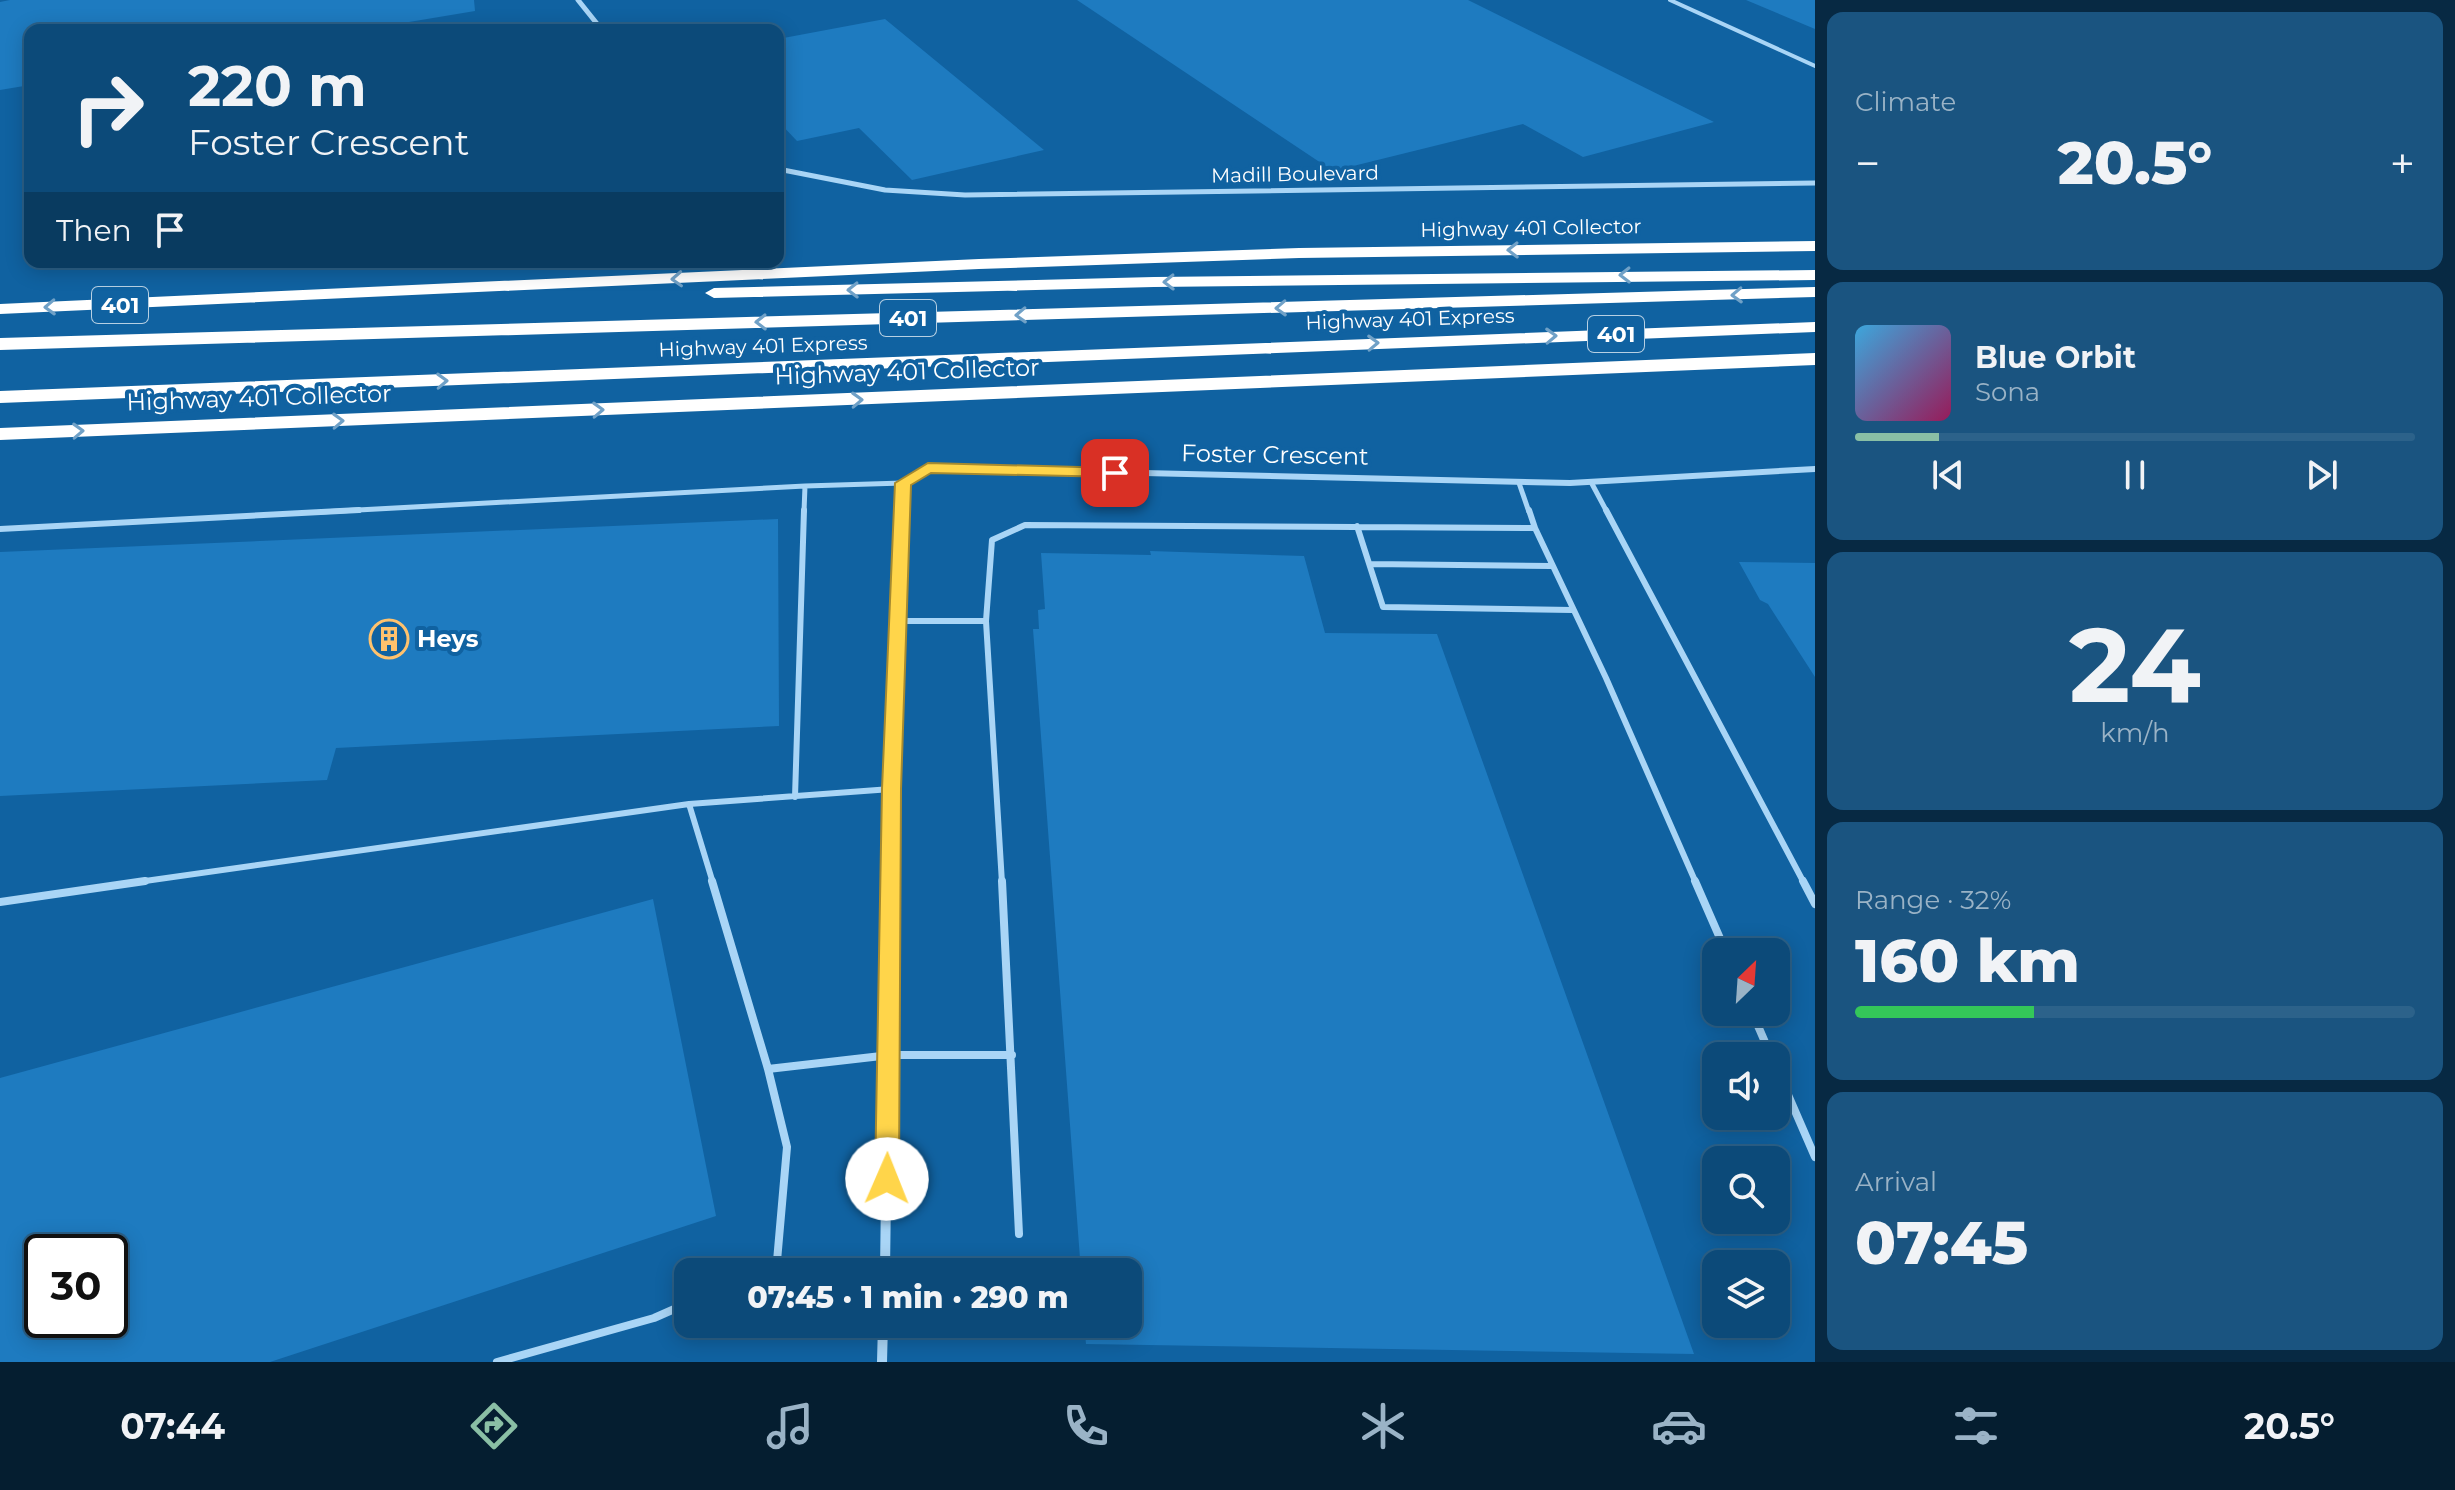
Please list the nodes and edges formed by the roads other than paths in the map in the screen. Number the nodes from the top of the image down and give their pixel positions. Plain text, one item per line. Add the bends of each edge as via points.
1 (578, 0) edge
2 (1670, 0) edge
3 (597, 24) edge
4 (1815, 66) edge
5 (784, 170) edge
6 (1815, 183) edge
7 (1815, 246) edge
8 (1815, 275) edge
9 (1815, 292) edge
10 (240, 300) junction
11 (0, 309) edge
12 (1815, 327) edge
13 (0, 344) edge
14 (1815, 359) edge
15 (0, 397) edge
16 (0, 434) edge
17 (1815, 469) edge
18 (1591, 482) junction
19 (903, 483) junction
20 (1519, 483) junction
21 (805, 486) junction
22 (1357, 526) junction
23 (1535, 528) junction
24 (0, 529) edge
25 (1370, 564) junction
26 (1551, 566) junction
27 (1572, 610) junction
28 (900, 621) junction
29 (986, 621) junction
30 (891, 789) junction
31 (795, 797) junction
32 (689, 804) junction
33 (0, 902) edge
34 (1815, 904) edge
35 (1720, 938) edge
36 (890, 1055) junction
37 (1012, 1055) junction
38 (768, 1069) junction
39 (1790, 1099) edge
40 (1815, 1157) edge
41 (1019, 1234) dead end
42 (777, 1258) edge
43 (885, 1258) edge
44 (674, 1309) edge
45 (883, 1338) edge
46 (497, 1362) edge
47 (882, 1362) edge

1 - 3 street
2 - 4 lane
5 - 6 street, Madill Boulevard via 885,190 965,195
7 -> 10 highway, Highway 401 Collector / 401 via 1025,262
8 -> 10 highway
9 -> 13 highway, Highway 401 Express / 401
10 -> 11 highway, Highway 401 Collector / 401
15 -> 12 highway, Highway 401 Express / 401
16 -> 14 highway, Highway 401 Collector / 401
17 - 18 street, Foster Crescent
18 - 20 street, Foster Crescent
18 - 34 lane
19 - 20 street, Foster Crescent via 928,468
19 - 21 lane
19 - 28 street
20 - 23 lane
21 - 24 lane
21 - 31 lane
22 - 23 lane
22 - 25 lane
22 - 29 lane via 1025,525 992,540
23 - 26 lane
25 - 26 lane
25 - 27 lane via 1383,607
26 - 27 lane
27 - 35 lane
28 - 29 lane
28 - 30 street
29 - 37 lane
30 - 31 lane
30 - 36 street
31 - 32 lane
32 - 33 lane
32 - 38 lane
36 - 37 lane
36 - 38 lane
36 - 43 street
37 - 41 lane
38 - 42 lane via 787,1147
39 - 40 lane
44 - 46 lane
45 - 47 street

